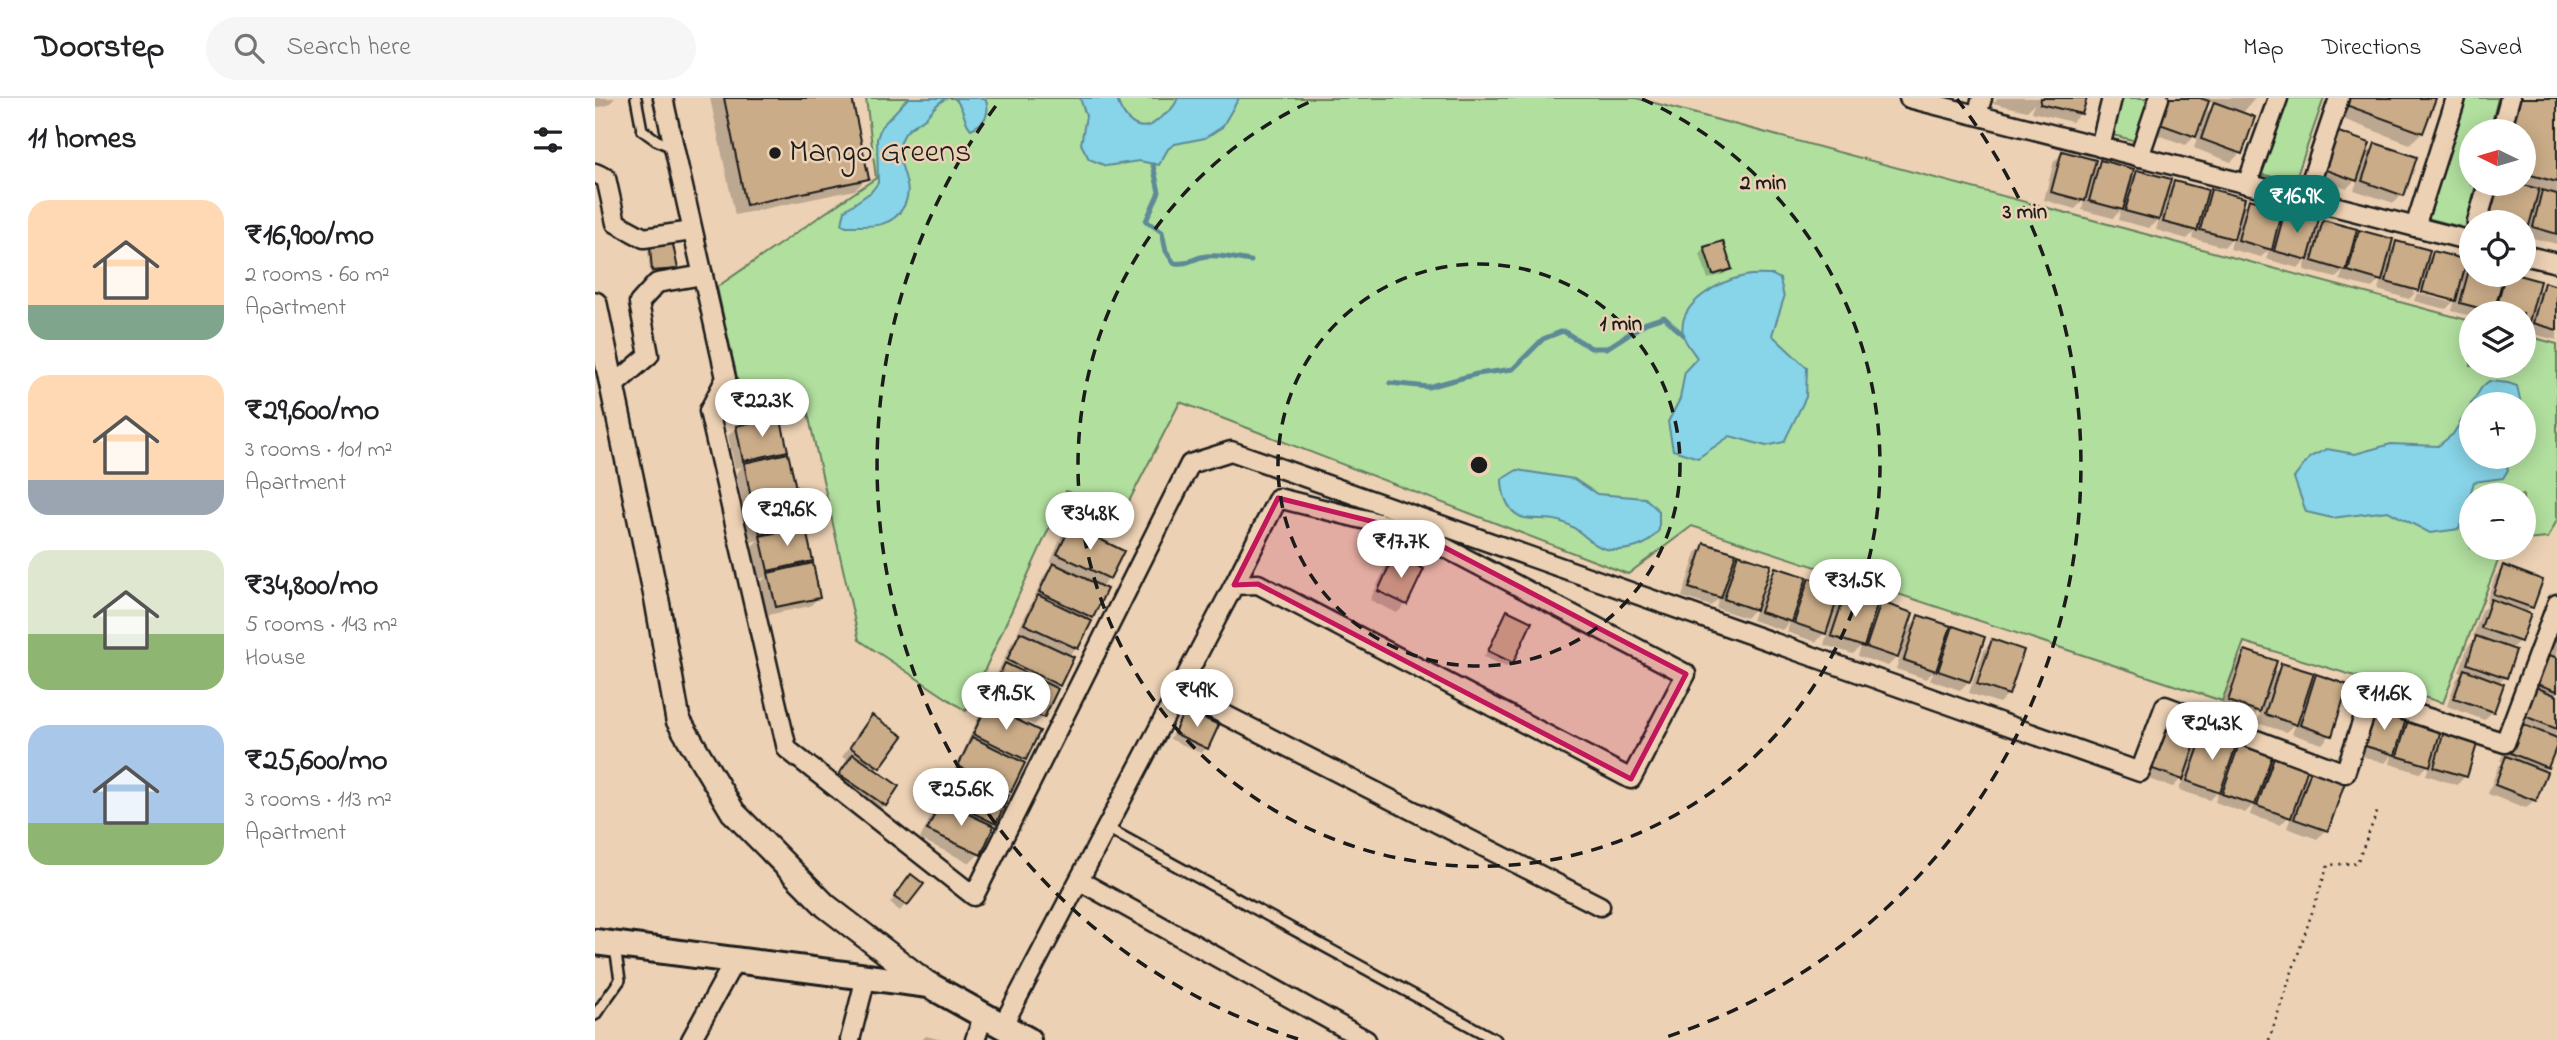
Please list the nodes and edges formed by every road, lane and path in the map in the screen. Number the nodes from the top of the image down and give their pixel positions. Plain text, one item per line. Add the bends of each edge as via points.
1 (636, 98) edge
2 (663, 98) edge
3 (1909, 98) edge
4 (2112, 98) edge
5 (2159, 98) edge
6 (2278, 98) edge
7 (2339, 98) edge
8 (2456, 98) edge
9 (2510, 98) edge
10 (1947, 103) edge
11 (1979, 107) edge
12 (2504, 119) edge
13 (2101, 147) junction
14 (674, 148) junction
15 (2139, 157) junction
16 (595, 173) edge
17 (2247, 184) junction
18 (2305, 199) junction
19 (2415, 227) junction
20 (692, 231) junction
21 (2459, 238) edge
22 (2536, 258) edge
23 (2557, 263) edge
24 (703, 275) junction
25 (595, 304) edge
26 (612, 387) junction
27 (1234, 585) junction
28 (2557, 604) edge
29 (1178, 691) junction
30 (2378, 810) dead end
31 (1107, 828) junction
32 (1080, 881) junction
33 (1599, 906) dead end
34 (605, 943) edge
35 (735, 960) junction
36 (866, 977) junction
37 (929, 985) junction
38 (595, 1015) edge
39 (994, 1020) junction
40 (691, 1040) edge
41 (850, 1040) edge
42 (975, 1040) edge
43 (1028, 1040) edge
44 (1366, 1040) edge
45 (1496, 1040) edge
46 (2269, 1040) edge

1 - 14 lane via 642,130
2 - 14 street
3 - 10 street
4 - 13 street
5 - 15 street
6 - 17 street
7 - 18 street
8 - 19 street
9 - 12 street
10 - 11 street
11 - 13 street
13 - 15 street
14 - 20 street
15 - 17 street
16 - 20 street via 606,178 616,223 644,238
17 - 18 street
18 - 19 street
19 - 21 street
20 - 24 street
22 - 23 street
24 - 26 street via 657,283 639,303 649,355
24 - 28 street via 726,378 709,411 787,749 974,896 1190,464 1230,451 2140,772 2165,706 2345,773 2370,699 2505,743
25 - 26 street
26 - 37 street via 678,720 733,812 826,906
27 - 27 street via 1278,498 1415,532 1686,674 1631,779 1258,583
27 - 29 street
29 - 31 street
29 - 33 street
30 - 46 path via 2357,863 2328,865
31 - 32 street
31 - 45 lane
32 - 39 street
32 - 44 street
34 - 35 main road
34 - 38 lane via 620,980
35 - 36 main road
35 - 40 street
36 - 37 main road
36 - 41 street
37 - 39 main road
39 - 42 street
39 - 43 main road

